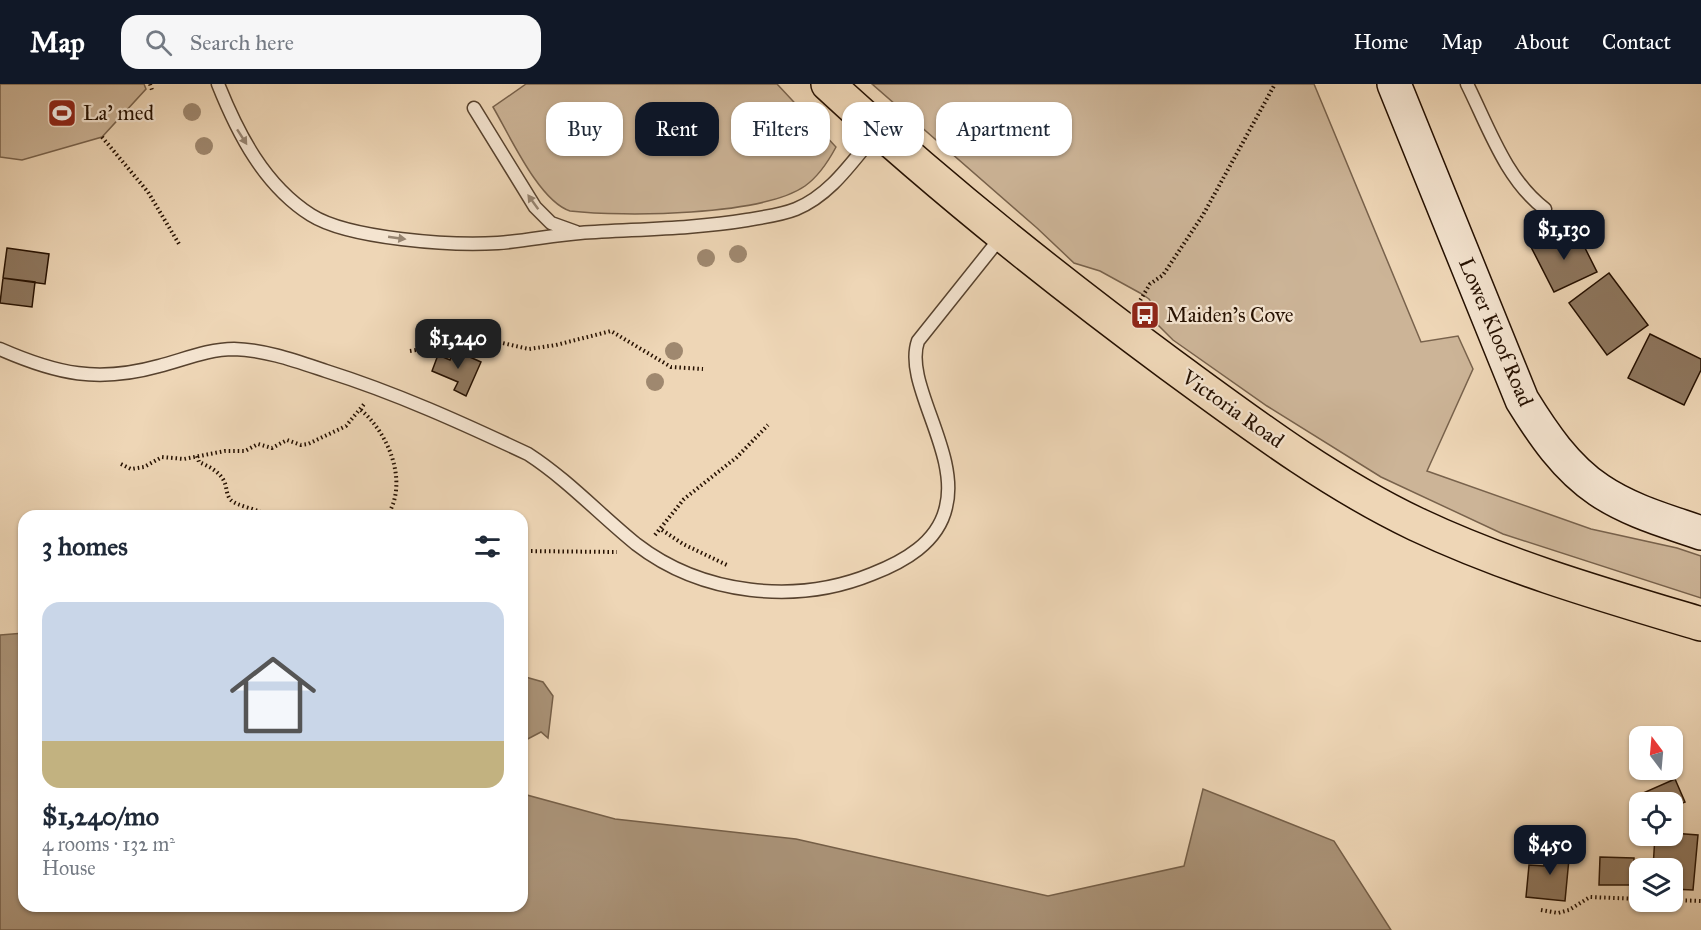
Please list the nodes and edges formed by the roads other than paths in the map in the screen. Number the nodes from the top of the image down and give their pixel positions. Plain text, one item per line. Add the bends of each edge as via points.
1 (218, 84) edge
2 (828, 84) edge
3 (1394, 84) edge
4 (1467, 84) edge
5 (848, 102) edge
6 (474, 108) dead end
7 (856, 156) edge
8 (908, 156) edge
9 (1545, 209) dead end
10 (580, 233) junction
11 (1002, 236) junction
12 (0, 350) edge
13 (1701, 533) edge
14 (1701, 624) edge

1 -> 10 lane via 235,126 269,179 314,216 360,232 459,243 497,243
2 - 5 main road, Victoria Road
3 - 13 main road, Lower Kloof Road via 1522,400 1534,420 1571,467 1600,491 1635,510
4 - 9 lane via 1519,183
10 -> 6 lane via 551,224 535,207
7 - 10 lane via 830,188 796,209 775,215 726,224
8 - 11 main road, Victoria Road
11 - 12 lane via 914,351 945,461 947,506 938,529 894,566 840,585 802,592 724,585 663,562 528,454 372,386 290,359 241,350 201,354 135,373 101,376 36,365
11 - 14 main road, Victoria Road via 1262,431 1413,523 1564,583

